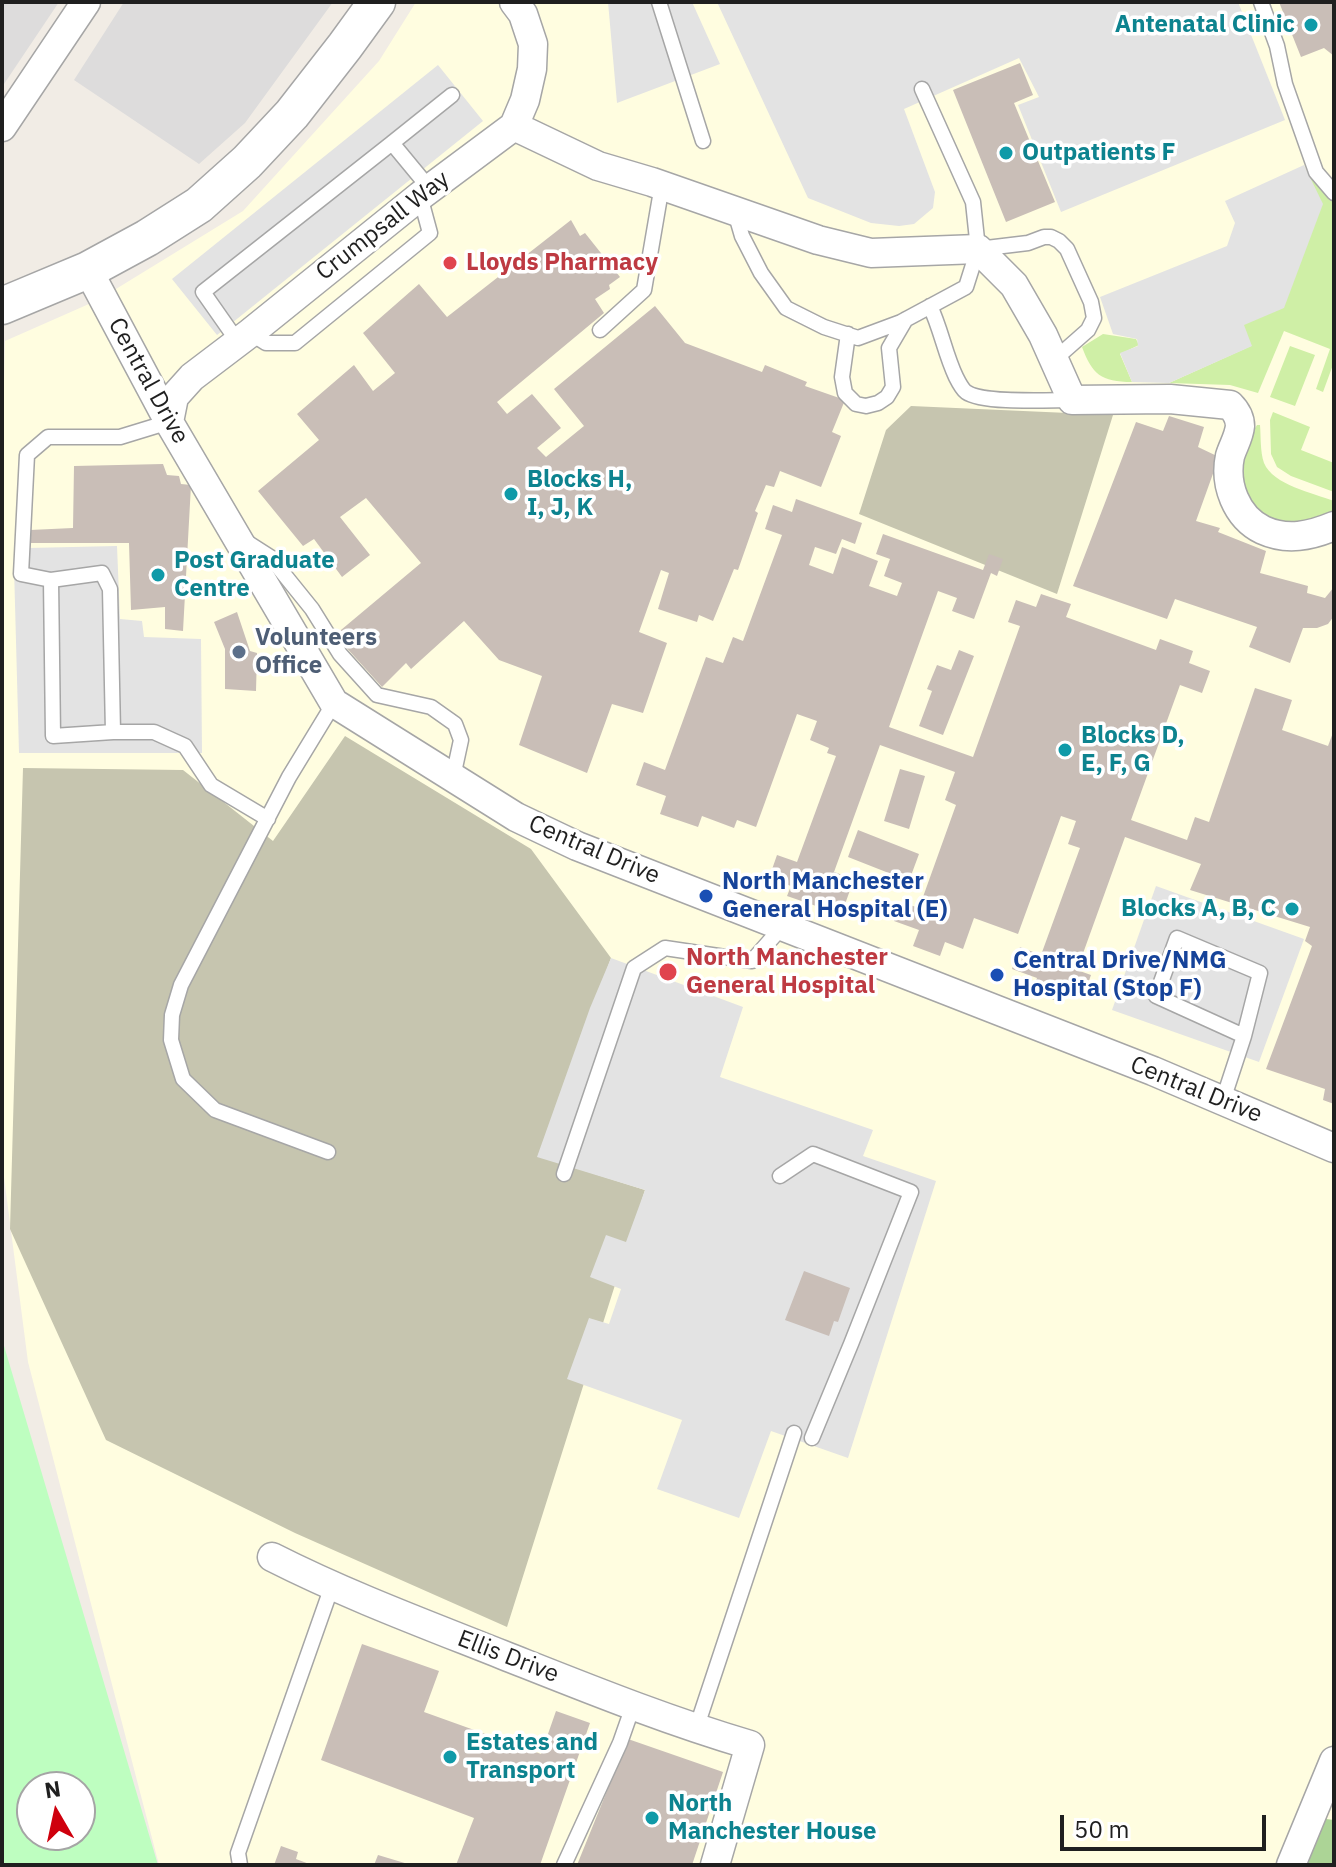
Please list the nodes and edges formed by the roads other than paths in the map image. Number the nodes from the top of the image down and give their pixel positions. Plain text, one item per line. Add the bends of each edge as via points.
1 (86, 2) edge
2 (377, 2) edge
3 (514, 2) edge
4 (659, 2) edge
5 (1261, 2) edge
6 (922, 89) dead end
7 (452, 95) dead end
8 (514, 126) junction
9 (2, 127) edge
10 (703, 141) dead end
11 (392, 143) junction
12 (662, 185) junction
13 (425, 192) junction
14 (1334, 193) edge
15 (735, 212) junction
16 (978, 249) junction
17 (88, 270) junction
18 (2, 306) edge
19 (930, 306) junction
20 (906, 319) junction
21 (600, 330) dead end
22 (848, 334) junction
23 (244, 337) junction
24 (1054, 360) junction
25 (1072, 400) junction
26 (169, 422) junction
27 (1334, 526) edge
28 (235, 534) junction
29 (51, 580) junction
30 (334, 703) junction
31 (113, 732) junction
32 (453, 777) junction
33 (268, 819) junction
34 (782, 927) junction
35 (1244, 1036) junction
36 (1223, 1100) junction
37 (1334, 1148) edge
38 (328, 1152) dead end
39 (564, 1174) dead end
40 (780, 1176) dead end
41 (794, 1433) dead end
42 (812, 1438) dead end
43 (272, 1557) dead end
44 (332, 1586) junction
45 (633, 1706) junction
46 (696, 1729) junction
47 (1334, 1761) edge
48 (240, 1865) edge
49 (564, 1865) edge
50 (715, 1865) edge
51 (1291, 1865) edge

1 - 9 street
2 - 17 street via 292,114 247,162 199,205
3 - 8 street via 533,44 525,100
4 - 10 lane
5 - 14 lane via 1316,172
6 - 16 lane via 973,202
7 - 11 lane
8 - 12 street via 598,166
8 - 13 street, Crumpsall Way
11 - 13 lane
11 - 23 lane via 203,292
12 - 15 street
12 - 21 lane via 644,290
13 - 23 street, Crumpsall Way
15 - 16 street via 871,253
15 - 22 lane via 761,273 786,308
16 - 19 lane via 966,287
16 - 24 street via 1014,285
16 - 24 lane via 1044,237 1067,249 1094,318
17 - 18 street
17 - 26 street, Central Drive
19 - 20 lane
19 - 25 lane via 965,391 1013,400
20 - 22 lane via 858,338
20 - 22 lane via 889,348 893,387 878,403 856,404 845,393
23 - 26 street, Crumpsall Way via 174,397
24 - 25 street
25 - 27 street via 1170,399 1230,405 1240,423 1229,480 1235,504 1245,517 1258,528 1287,537
26 - 28 street, Central Drive
26 - 29 lane via 120,437 48,437 27,455 21,574
28 - 30 street, Central Drive
28 - 32 lane via 270,557 340,654 377,695 431,707 455,724 461,740
29 - 31 lane via 102,573 110,589
29 - 31 lane via 53,736
30 - 32 street, Central Drive
30 - 33 lane
31 - 33 lane via 154,732 185,746 211,785
32 - 34 street, Central Drive via 516,817 577,846
33 - 38 lane via 181,985 171,1040 183,1079 215,1110
34 - 36 street, Central Drive
34 - 39 lane via 752,961 665,948 634,968
35 - 35 lane via 1156,996 1177,938 1260,973
35 - 36 lane
36 - 37 street, Central Drive
40 - 42 lane via 813,1154 911,1192
41 - 46 lane
43 - 44 street, Ellis Drive
44 - 45 street, Ellis Drive
44 - 48 lane via 238,1853
45 - 46 street, Ellis Drive
45 - 49 lane
46 - 50 street, Ellis Drive via 750,1745
47 - 51 street

